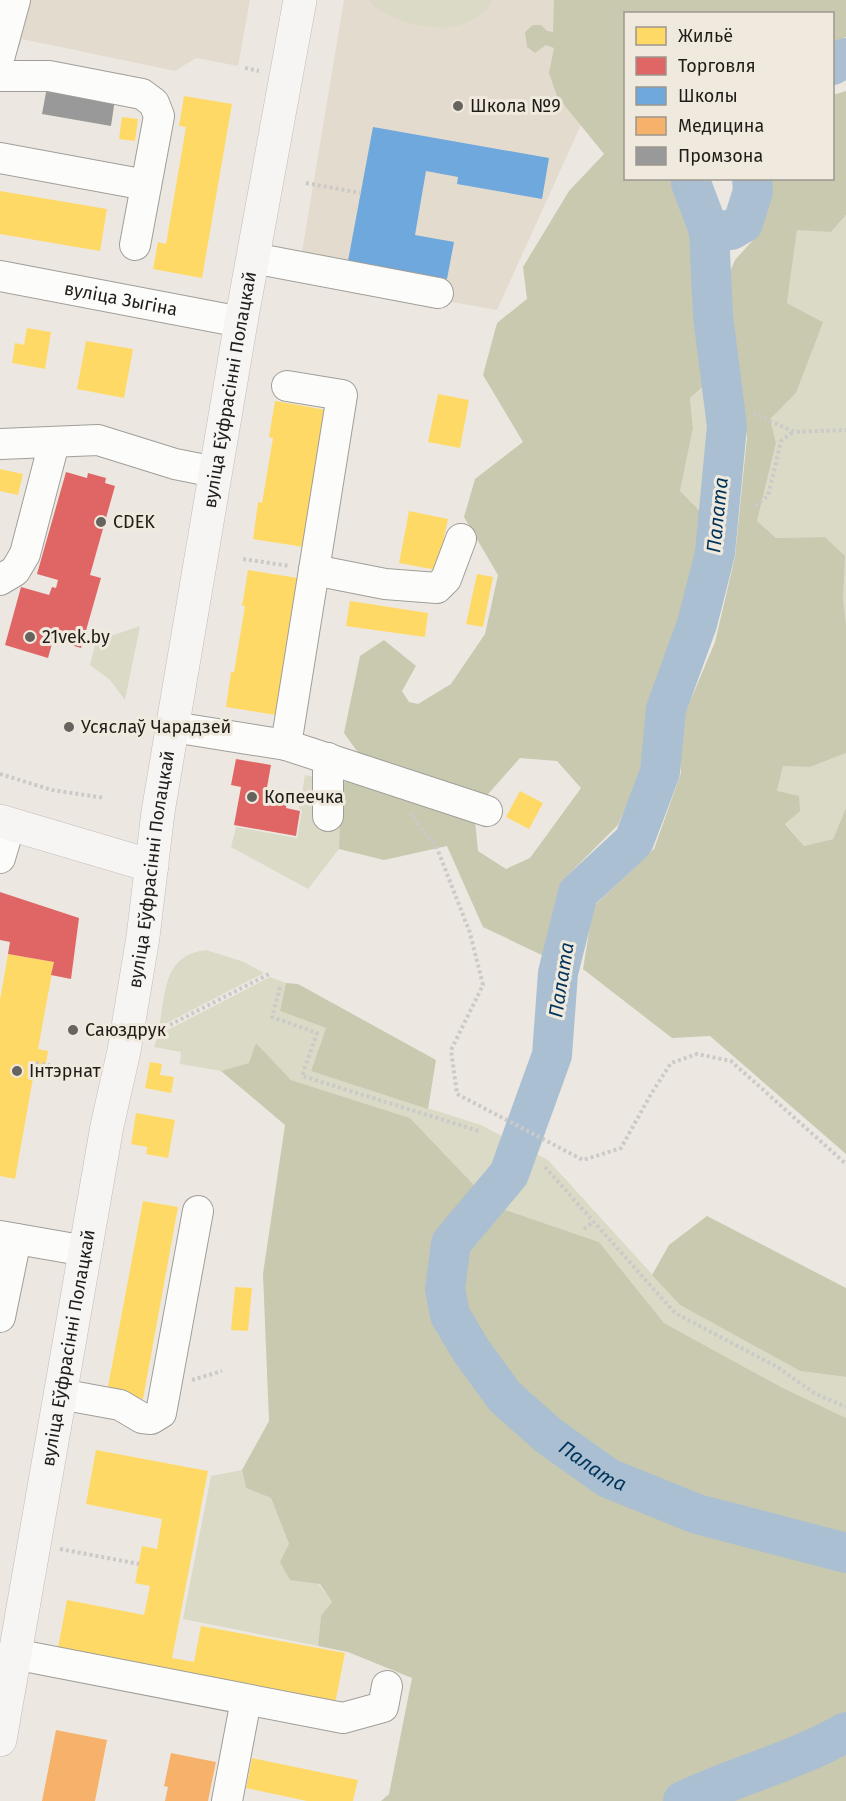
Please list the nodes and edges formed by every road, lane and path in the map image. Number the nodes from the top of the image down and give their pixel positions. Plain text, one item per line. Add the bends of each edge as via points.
1 (15, 0) edge
2 (300, 0) edge
3 (0, 54) edge
4 (0, 76) edge
5 (0, 158) edge
6 (306, 183) dead end
7 (146, 185) junction
8 (361, 193) dead end
9 (135, 246) dead end
10 (253, 258) junction
11 (0, 276) edge
12 (438, 293) dead end
13 (241, 322) junction
14 (287, 386) dead end
15 (753, 413) dead end
16 (846, 430) edge
17 (794, 432) junction
18 (54, 443) junction
19 (0, 444) edge
20 (215, 472) junction
21 (755, 506) dead end
22 (462, 539) dead end
23 (243, 559) dead end
24 (314, 570) junction
25 (0, 580) edge
26 (173, 727) junction
27 (286, 745) junction
28 (328, 758) junction
29 (0, 774) edge
30 (105, 798) dead end
31 (408, 811) dead end
32 (487, 811) dead end
33 (328, 816) dead end
34 (5, 822) edge
35 (0, 858) edge
36 (152, 866) junction
37 (271, 973) dead end
38 (280, 987) dead end
39 (153, 1033) dead end
40 (36, 1064) dead end
41 (87, 1072) dead end
42 (479, 1131) dead end
43 (846, 1164) edge
44 (545, 1167) dead end
45 (198, 1211) dead end
46 (593, 1222) junction
47 (584, 1229) dead end
48 (8, 1238) edge
49 (86, 1251) junction
50 (0, 1317) edge
51 (60, 1394) junction
52 (846, 1407) edge
53 (54, 1548) dead end
54 (139, 1564) dead end
55 (14, 1654) junction
56 (387, 1686) dead end
57 (246, 1700) junction
58 (1, 1730) edge
59 (227, 1801) edge

1 - 3 street
2 - 10 main road, вуліца Еўфрасінні Полацкай
4 - 7 street via 49,76 142,94 154,103 159,116
5 - 7 street
6 - 8 path
7 - 9 street
10 - 12 street
10 - 13 main road, вуліца Еўфрасінні Полацкай
11 - 13 street, вуліца Зыгіна
13 - 20 main road, вуліца Еўфрасінні Полацкай
14 - 24 street via 342,395
15 - 17 path
16 - 17 path
17 - 21 path via 781,441 768,496
18 - 19 street
18 - 20 street via 98,440
18 - 25 street via 25,554 15,571
20 - 26 main road, вуліца Еўфрасінні Полацкай
22 - 24 street via 446,579 437,588 385,584
23 - 24 path
24 - 27 street
26 - 27 street
26 - 36 main road, вуліца Еўфрасінні Полацкай
27 - 28 street
28 - 32 street
28 - 33 street
29 - 30 path via 52,790
31 - 43 path via 437,848 470,933 483,985 451,1050 457,1094 583,1160 621,1148 671,1063 697,1054 731,1061
34 - 35 street
34 - 36 main road
36 - 49 main road, вуліца Еўфрасінні Полацкай via 124,1051
37 - 39 path
38 - 42 path via 272,1017 317,1033 302,1076
40 - 41 path
44 - 46 path
45 - 51 street via 161,1413 151,1419 142,1418 120,1405
46 - 47 path
46 - 52 path via 675,1313 779,1368 814,1393
48 - 49 street
48 - 50 street
49 - 51 main road, вуліца Еўфрасінні Полацкай
51 - 55 main road, вуліца Еўфрасінні Полацкай
53 - 54 path
55 - 57 street
55 - 58 main road, вуліца Еўфрасінні Полацкай
56 - 57 street via 383,1707 343,1718
57 - 59 street

